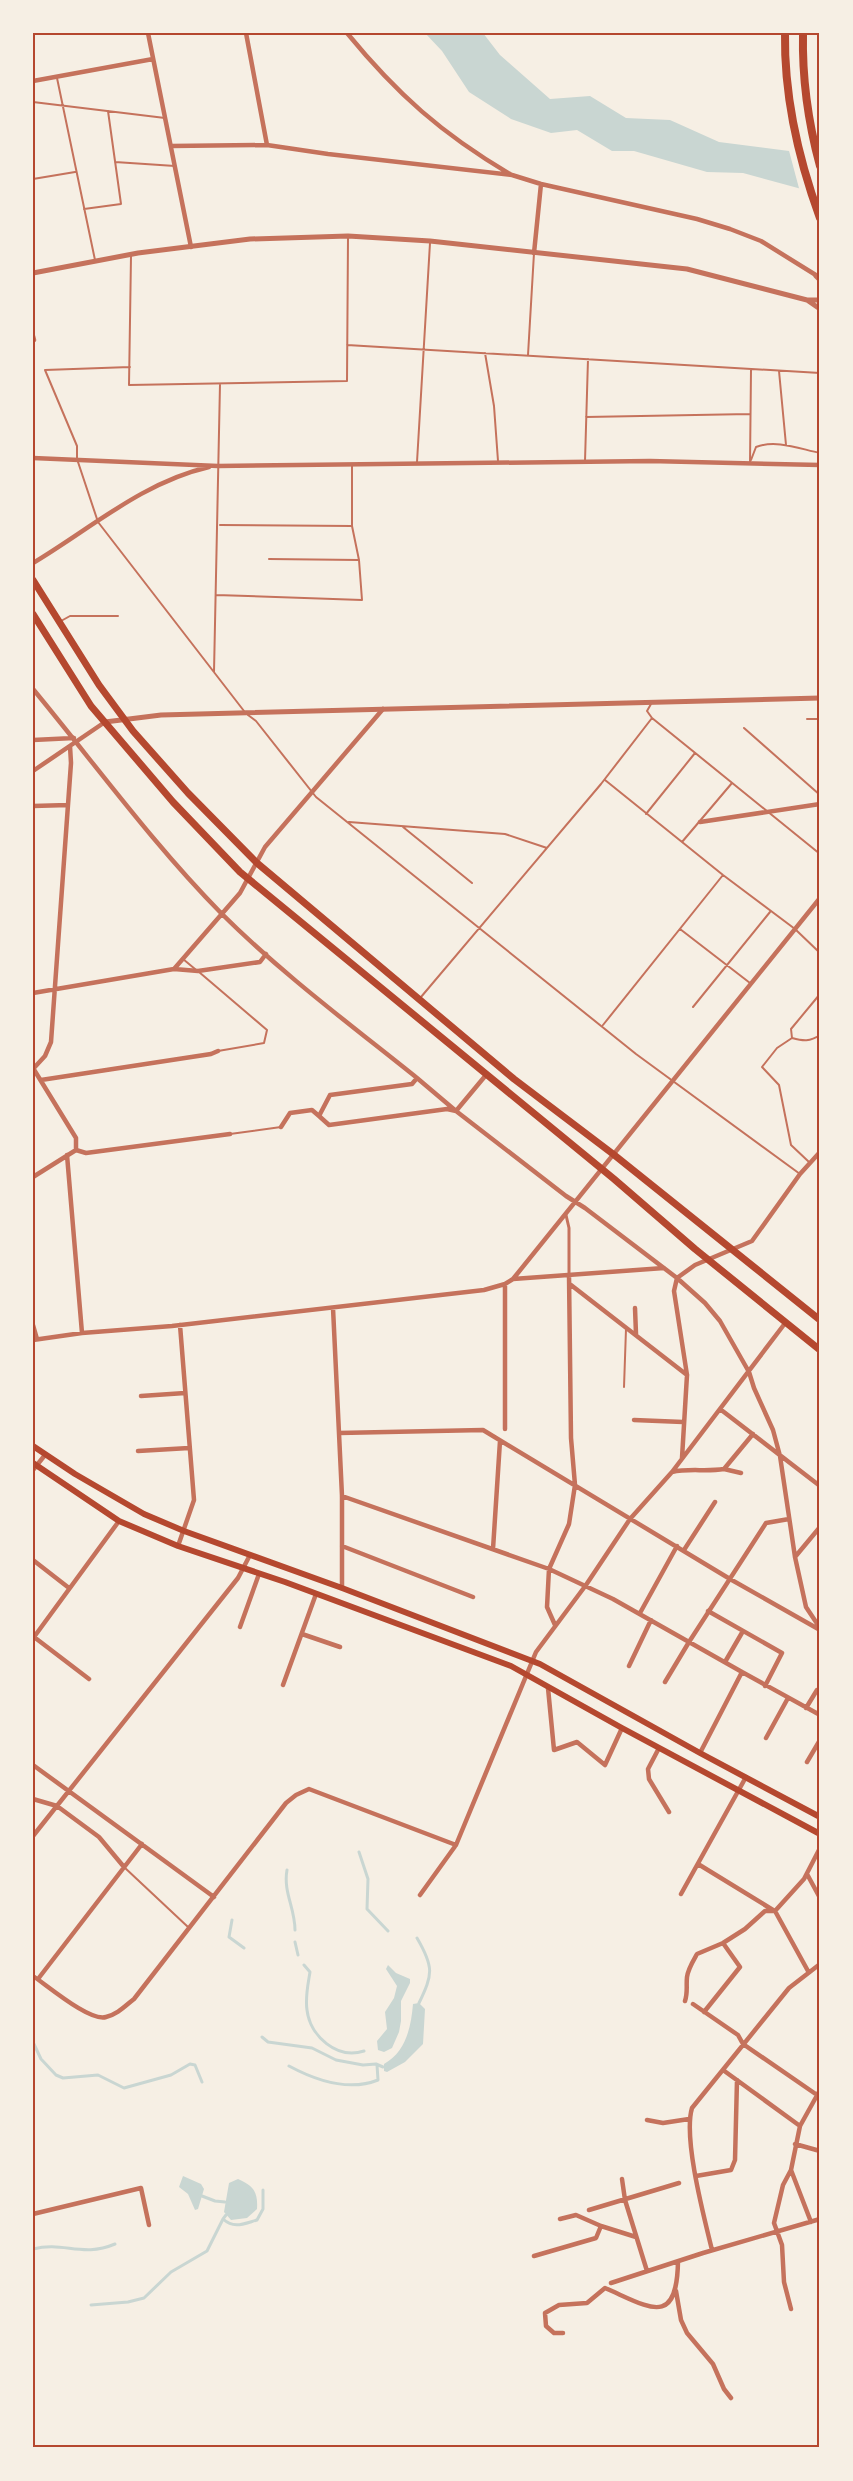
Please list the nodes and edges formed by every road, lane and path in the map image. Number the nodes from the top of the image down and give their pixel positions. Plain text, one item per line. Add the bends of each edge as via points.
1 (148, 33) edge
2 (246, 33) edge
3 (347, 33) edge
4 (785, 33) edge
5 (803, 33) edge
6 (153, 58) junction
7 (57, 76) junction
8 (33, 81) edge
9 (33, 102) edge
10 (63, 106) junction
11 (108, 111) junction
12 (165, 118) junction
13 (267, 145) junction
14 (171, 146) junction
15 (115, 162) junction
16 (175, 166) junction
17 (820, 166) edge
18 (76, 172) junction
19 (512, 175) junction
20 (33, 179) edge
21 (541, 184) junction
22 (84, 210) junction
23 (820, 219) edge
24 (348, 236) junction
25 (430, 241) junction
26 (191, 247) junction
27 (534, 253) junction
28 (131, 254) junction
29 (95, 260) junction
30 (33, 273) edge
31 (819, 278) edge
32 (807, 300) junction
33 (820, 300) edge
34 (820, 309) edge
35 (347, 345) junction
36 (424, 349) junction
37 (485, 353) junction
38 (528, 355) junction
39 (588, 358) junction
40 (130, 367) junction
41 (751, 369) junction
42 (779, 370) junction
43 (820, 373) edge
44 (220, 383) junction
45 (750, 414) junction
46 (586, 417) junction
47 (786, 445) junction
48 (820, 453) edge
49 (33, 458) edge
50 (77, 459) junction
51 (498, 461) junction
52 (585, 461) junction
53 (352, 462) junction
54 (417, 462) junction
55 (750, 463) junction
56 (820, 465) edge
57 (218, 466) junction
58 (98, 522) junction
59 (219, 525) junction
60 (352, 526) junction
61 (268, 559) dead end
62 (359, 560) junction
63 (33, 563) edge
64 (33, 580) edge
65 (216, 595) junction
66 (33, 614) edge
67 (118, 616) dead end
68 (59, 623) junction
69 (214, 672) junction
70 (33, 689) edge
71 (820, 698) edge
72 (652, 702) junction
73 (383, 709) junction
74 (246, 713) junction
75 (124, 718) junction
76 (652, 718) junction
77 (807, 719) dead end
78 (820, 719) edge
79 (105, 722) junction
80 (744, 728) dead end
81 (75, 739) junction
82 (33, 740) edge
83 (69, 746) junction
84 (695, 753) junction
85 (33, 771) edge
86 (604, 780) junction
87 (732, 783) junction
88 (312, 792) junction
89 (820, 795) edge
90 (820, 804) edge
91 (68, 805) junction
92 (33, 806) edge
93 (768, 813) junction
94 (646, 814) junction
95 (349, 822) junction
96 (700, 822) junction
97 (403, 827) junction
98 (682, 842) junction
99 (547, 848) junction
100 (820, 854) edge
101 (257, 863) junction
102 (723, 875) junction
103 (248, 879) junction
104 (472, 883) dead end
105 (820, 898) edge
106 (770, 912) junction
107 (222, 913) junction
108 (477, 928) junction
109 (680, 929) junction
110 (795, 929) junction
111 (820, 952) edge
112 (267, 954) junction
113 (183, 959) junction
114 (726, 966) junction
115 (174, 969) junction
116 (198, 971) junction
117 (750, 983) junction
118 (54, 989) junction
119 (33, 993) edge
120 (820, 994) edge
121 (419, 999) junction
122 (693, 1006) dead end
123 (602, 1026) junction
124 (820, 1035) edge
125 (792, 1038) junction
126 (218, 1051) joint
127 (33, 1068) edge
128 (486, 1075) junction
129 (417, 1078) junction
130 (41, 1080) junction
131 (672, 1082) junction
132 (456, 1111) junction
133 (319, 1116) junction
134 (281, 1127) joint
135 (230, 1134) joint
136 (76, 1150) junction
137 (820, 1152) edge
138 (613, 1154) junction
139 (67, 1155) junction
140 (809, 1162) junction
141 (601, 1169) junction
142 (800, 1174) junction
143 (33, 1177) edge
144 (574, 1203) junction
145 (566, 1215) junction
146 (733, 1250) junction
147 (709, 1260) junction
148 (664, 1268) junction
149 (569, 1275) junction
150 (677, 1278) junction
151 (513, 1279) junction
152 (505, 1284) junction
153 (571, 1285) junction
154 (333, 1308) junction
155 (635, 1308) dead end
156 (820, 1320) edge
157 (786, 1322) junction
158 (33, 1325) edge
159 (180, 1325) junction
160 (627, 1326) junction
161 (82, 1333) junction
162 (636, 1334) junction
163 (35, 1340) edge
164 (820, 1350) edge
165 (748, 1372) junction
166 (687, 1374) junction
167 (624, 1387) dead end
168 (185, 1393) junction
169 (141, 1396) dead end
170 (720, 1408) junction
171 (634, 1420) dead end
172 (683, 1422) junction
173 (505, 1429) dead end
174 (339, 1433) junction
175 (753, 1434) junction
176 (500, 1441) junction
177 (33, 1446) edge
178 (189, 1448) junction
179 (138, 1451) dead end
180 (45, 1455) junction
181 (780, 1456) junction
182 (682, 1460) junction
183 (34, 1466) edge
184 (724, 1469) junction
185 (672, 1472) junction
186 (741, 1473) dead end
187 (575, 1485) junction
188 (820, 1486) edge
189 (342, 1496) junction
190 (715, 1502) dead end
191 (630, 1519) junction
192 (789, 1519) junction
193 (119, 1521) junction
194 (820, 1527) edge
195 (184, 1531) junction
196 (178, 1546) junction
197 (342, 1546) junction
198 (677, 1546) junction
199 (493, 1549) junction
200 (684, 1550) junction
201 (250, 1555) junction
202 (795, 1557) junction
203 (33, 1560) edge
204 (243, 1568) junction
205 (549, 1569) junction
206 (259, 1574) junction
207 (730, 1579) junction
208 (586, 1586) junction
209 (69, 1588) junction
210 (342, 1588) junction
211 (316, 1594) junction
212 (473, 1597) dead end
213 (708, 1611) junction
214 (640, 1613) junction
215 (651, 1620) junction
216 (555, 1625) junction
217 (240, 1627) dead end
218 (820, 1629) edge
219 (743, 1631) junction
220 (302, 1634) junction
221 (33, 1637) edge
222 (689, 1642) junction
223 (339, 1647) dead end
224 (531, 1660) junction
225 (725, 1662) junction
226 (628, 1666) dead end
227 (742, 1672) junction
228 (526, 1675) junction
229 (89, 1679) dead end
230 (665, 1682) dead end
231 (283, 1685) dead end
232 (765, 1686) junction
233 (548, 1688) junction
234 (817, 1690) dead end
235 (788, 1698) junction
236 (806, 1708) junction
237 (820, 1715) edge
238 (622, 1728) junction
239 (766, 1738) dead end
240 (820, 1740) edge
241 (659, 1748) junction
242 (700, 1754) junction
243 (807, 1762) dead end
244 (33, 1765) edge
245 (746, 1777) junction
246 (68, 1791) junction
247 (738, 1791) junction
248 (33, 1799) edge
249 (57, 1806) junction
250 (669, 1812) dead end
251 (820, 1817) edge
252 (820, 1834) edge
253 (33, 1836) edge
254 (142, 1844) junction
255 (456, 1845) junction
256 (820, 1848) edge
257 (698, 1864) junction
258 (124, 1867) junction
259 (807, 1874) junction
260 (681, 1894) dead end
261 (420, 1895) dead end
262 (214, 1897) junction
263 (820, 1898) edge
264 (775, 1911) junction
265 (189, 1928) junction
266 (723, 1943) junction
267 (820, 1964) edge
268 (808, 1971) junction
269 (35, 1978) edge
270 (685, 2001) dead end
271 (693, 2004) dead end
272 (704, 2012) junction
273 (743, 2044) junction
274 (723, 2070) junction
275 (737, 2080) junction
276 (819, 2094) edge
277 (689, 2119) junction
278 (647, 2120) dead end
279 (800, 2126) junction
280 (795, 2144) junction
281 (820, 2151) edge
282 (791, 2170) junction
283 (696, 2176) junction
284 (622, 2179) dead end
285 (679, 2183) dead end
286 (625, 2200) junction
287 (589, 2210) dead end
288 (33, 2214) edge
289 (560, 2219) dead end
290 (820, 2219) edge
291 (811, 2222) junction
292 (149, 2225) dead end
293 (601, 2226) junction
294 (777, 2232) junction
295 (636, 2237) junction
296 (712, 2250) junction
297 (534, 2256) dead end
298 (678, 2261) junction
299 (647, 2271) junction
300 (611, 2283) dead end
301 (676, 2291) junction
302 (791, 2309) dead end
303 (563, 2333) dead end
304 (731, 2398) dead end

1 - 6 street
2 - 13 street
3 - 19 street via 422,114
4 - 23 highway via 792,124
5 - 17 highway via 802,69
6 - 7 street
6 - 12 street
7 - 8 street
7 - 10 lane
9 - 10 lane
10 - 11 lane
10 - 18 lane
11 - 12 lane
11 - 15 lane
12 - 14 street
13 - 14 street
13 - 19 street
14 - 16 street
15 - 16 lane
15 - 22 lane via 121,204
16 - 26 street
18 - 20 lane
18 - 22 lane
19 - 21 street
21 - 27 street
21 - 31 street via 730,229 761,241
22 - 29 lane
24 - 25 street
24 - 26 street via 250,239
24 - 35 lane
25 - 27 street
25 - 36 lane
26 - 28 street
27 - 32 street via 687,268
27 - 38 lane
28 - 29 street
28 - 40 lane
29 - 30 street
32 - 33 street
32 - 34 street
35 - 36 lane
35 - 44 lane via 347,381
36 - 37 lane
36 - 54 lane
37 - 38 lane
37 - 51 lane
38 - 39 lane
39 - 41 lane
39 - 46 lane
40 - 44 lane via 129,385
40 - 50 lane via 45,370 77,446
41 - 42 lane
41 - 45 lane
42 - 43 lane
42 - 47 lane
44 - 57 lane
45 - 46 lane
45 - 55 lane
46 - 52 lane
47 - 48 lane
47 - 55 lane via 764,443 756,447
49 - 50 street
50 - 57 street
50 - 58 lane
51 - 52 street
51 - 54 street
52 - 55 street
53 - 54 street
53 - 57 street
53 - 60 lane
55 - 56 street
57 - 58 street via 163,482
57 - 59 lane
58 - 63 street
58 - 69 lane
59 - 60 lane
59 - 65 lane
60 - 62 lane
61 - 62 lane
62 - 65 lane via 362,600
64 - 68 main road
65 - 69 lane
66 - 79 main road
67 - 68 lane via 70,616
68 - 75 main road
69 - 74 lane
70 - 81 street
71 - 72 street
72 - 73 street
72 - 76 lane via 647,711
73 - 74 street
73 - 88 street
74 - 75 street
74 - 88 lane
75 - 79 street
75 - 101 main road
76 - 84 lane
76 - 86 lane
77 - 78 lane
79 - 81 street
79 - 103 main road
80 - 89 lane
81 - 82 street
81 - 83 street
81 - 107 street
83 - 85 street
83 - 91 street
84 - 87 lane
84 - 94 lane
86 - 94 lane
86 - 99 lane
87 - 93 lane
87 - 96 lane
88 - 95 lane
88 - 101 street via 264,849
90 - 93 street
91 - 92 street
91 - 118 street
93 - 96 street
93 - 100 lane
94 - 98 lane
95 - 97 lane
95 - 108 lane
96 - 98 lane
97 - 99 lane via 505,834
97 - 104 lane
98 - 102 lane
99 - 108 lane
101 - 103 street
101 - 121 main road
102 - 106 lane
102 - 109 lane
103 - 107 street
103 - 128 main road
105 - 110 street
106 - 110 lane
106 - 114 lane
107 - 112 street
107 - 113 street
108 - 121 lane
108 - 123 lane
109 - 114 lane
109 - 123 lane
110 - 111 lane
110 - 117 street
112 - 116 street via 260,962
112 - 129 street
113 - 115 street
113 - 116 lane
114 - 117 lane
114 - 122 lane
115 - 116 street
115 - 118 street
116 - 126 lane via 267,1030 264,1043
117 - 131 street
118 - 119 street
118 - 127 street via 51,1042 45,1056
120 - 125 lane via 791,1029
121 - 138 main road via 514,1079
123 - 131 lane
124 - 125 lane via 813,1040
125 - 140 lane via 777,1048 762,1067 779,1085 791,1145
126 - 130 street
127 - 130 street
128 - 132 street
128 - 141 main road
129 - 132 street
129 - 133 street via 412,1084 330,1095
130 - 136 street via 76,1138
131 - 138 street
131 - 142 lane
132 - 133 street via 329,1125
132 - 144 street
133 - 134 street via 312,1110 290,1113
134 - 135 lane
135 - 136 street via 86,1153
136 - 139 street
137 - 140 street
138 - 141 street
138 - 146 main road
139 - 143 street
139 - 161 street
140 - 142 street
141 - 144 street
141 - 147 main road
142 - 146 street via 752,1241
144 - 145 street
144 - 148 street
145 - 149 street
145 - 151 street
146 - 147 street
146 - 156 main road
147 - 150 street
147 - 157 main road
148 - 149 street
148 - 150 street
149 - 151 street
149 - 153 street
150 - 165 street via 720,1321
150 - 166 street via 674,1292
151 - 152 street
152 - 154 street via 484,1290
152 - 173 street
153 - 160 street
153 - 187 street via 571,1438
154 - 159 street
154 - 174 street
155 - 162 street
157 - 164 main road
157 - 165 street
158 - 163 street
159 - 161 street
159 - 168 street
160 - 162 street
160 - 167 lane
161 - 163 street
162 - 166 street
165 - 170 street
165 - 181 street
166 - 172 street
168 - 169 street
168 - 178 street
170 - 175 street
170 - 182 street
171 - 172 street
172 - 182 street
174 - 176 street via 483,1430
174 - 189 street
175 - 181 street
175 - 184 street
176 - 187 street
176 - 199 street
177 - 180 main road
178 - 179 street
178 - 195 street via 194,1500
180 - 183 street
180 - 195 main road via 125,1504
181 - 188 street
181 - 192 street
182 - 185 street
183 - 193 main road
184 - 185 street
184 - 186 street
185 - 191 street
187 - 191 street
187 - 205 street via 569,1524
189 - 197 street
189 - 199 street
190 - 200 street
191 - 198 street
191 - 208 street
192 - 202 street
192 - 207 street via 766,1523
193 - 196 main road
193 - 209 street
194 - 202 street
195 - 196 street
195 - 201 main road
196 - 204 main road
197 - 210 street
197 - 212 street
198 - 200 street
198 - 214 street
199 - 205 street
200 - 207 street
201 - 204 street
201 - 210 main road
202 - 218 street via 806,1607
203 - 209 street
204 - 206 main road
204 - 246 street
205 - 208 street
205 - 216 street via 547,1607
206 - 211 main road
206 - 217 street
207 - 213 street
207 - 218 street
208 - 214 street
208 - 216 street
209 - 221 street
210 - 224 main road
211 - 220 street
211 - 228 main road
213 - 219 street
213 - 222 street
214 - 215 street
215 - 222 street
215 - 226 street
216 - 224 street
219 - 225 street
219 - 232 street via 782,1653
220 - 223 street
220 - 231 street
221 - 229 street
222 - 225 street
222 - 230 street
224 - 228 street
224 - 242 main road
225 - 227 street
227 - 232 street
227 - 242 street
228 - 233 main road
228 - 255 street
232 - 235 street
233 - 238 main road
233 - 238 street via 555,1753 577,1742 605,1765
234 - 236 street
235 - 236 street
235 - 239 street
236 - 237 street
238 - 241 main road
240 - 243 street
241 - 247 main road
241 - 250 street via 648,1769 649,1779
242 - 245 main road
244 - 246 street
245 - 247 street
245 - 251 main road
246 - 249 street
246 - 254 street
247 - 252 main road
247 - 257 street
248 - 249 street
249 - 253 street
249 - 258 street via 99,1837
254 - 258 street
254 - 262 street
255 - 261 street
255 - 262 street via 309,1790 286,1803
256 - 259 street
257 - 260 street
257 - 264 street
258 - 265 lane
258 - 269 street
259 - 263 street
259 - 264 street
262 - 265 street
264 - 266 street via 765,1911
264 - 268 street
265 - 269 street via 134,1999 104,2018 90,2015
266 - 270 street via 697,1954 688,1970
266 - 272 street via 740,1967
267 - 268 street
268 - 273 street
271 - 272 street
272 - 273 street via 738,2035
273 - 274 street
273 - 276 street
274 - 275 street
274 - 277 street via 692,2108
275 - 279 street
275 - 283 street via 735,2160 731,2170
276 - 279 street
277 - 278 street via 663,2123
277 - 283 street
279 - 280 street
280 - 281 street
280 - 282 street
282 - 291 street
282 - 294 street via 783,2185 774,2223
283 - 296 street
284 - 286 street
285 - 286 street
286 - 287 street
286 - 295 street
288 - 292 street via 141,2188
289 - 293 street via 576,2215
290 - 291 street
291 - 294 street
293 - 295 street
293 - 297 street via 596,2238
294 - 296 street
294 - 302 street
295 - 299 street
296 - 298 street
298 - 299 street
298 - 301 street
299 - 300 street
301 - 303 street via 670,2304 659,2308 605,2288 586,2304 559,2305 545,2313 546,2326 554,2333
301 - 304 street via 687,2333 713,2364

